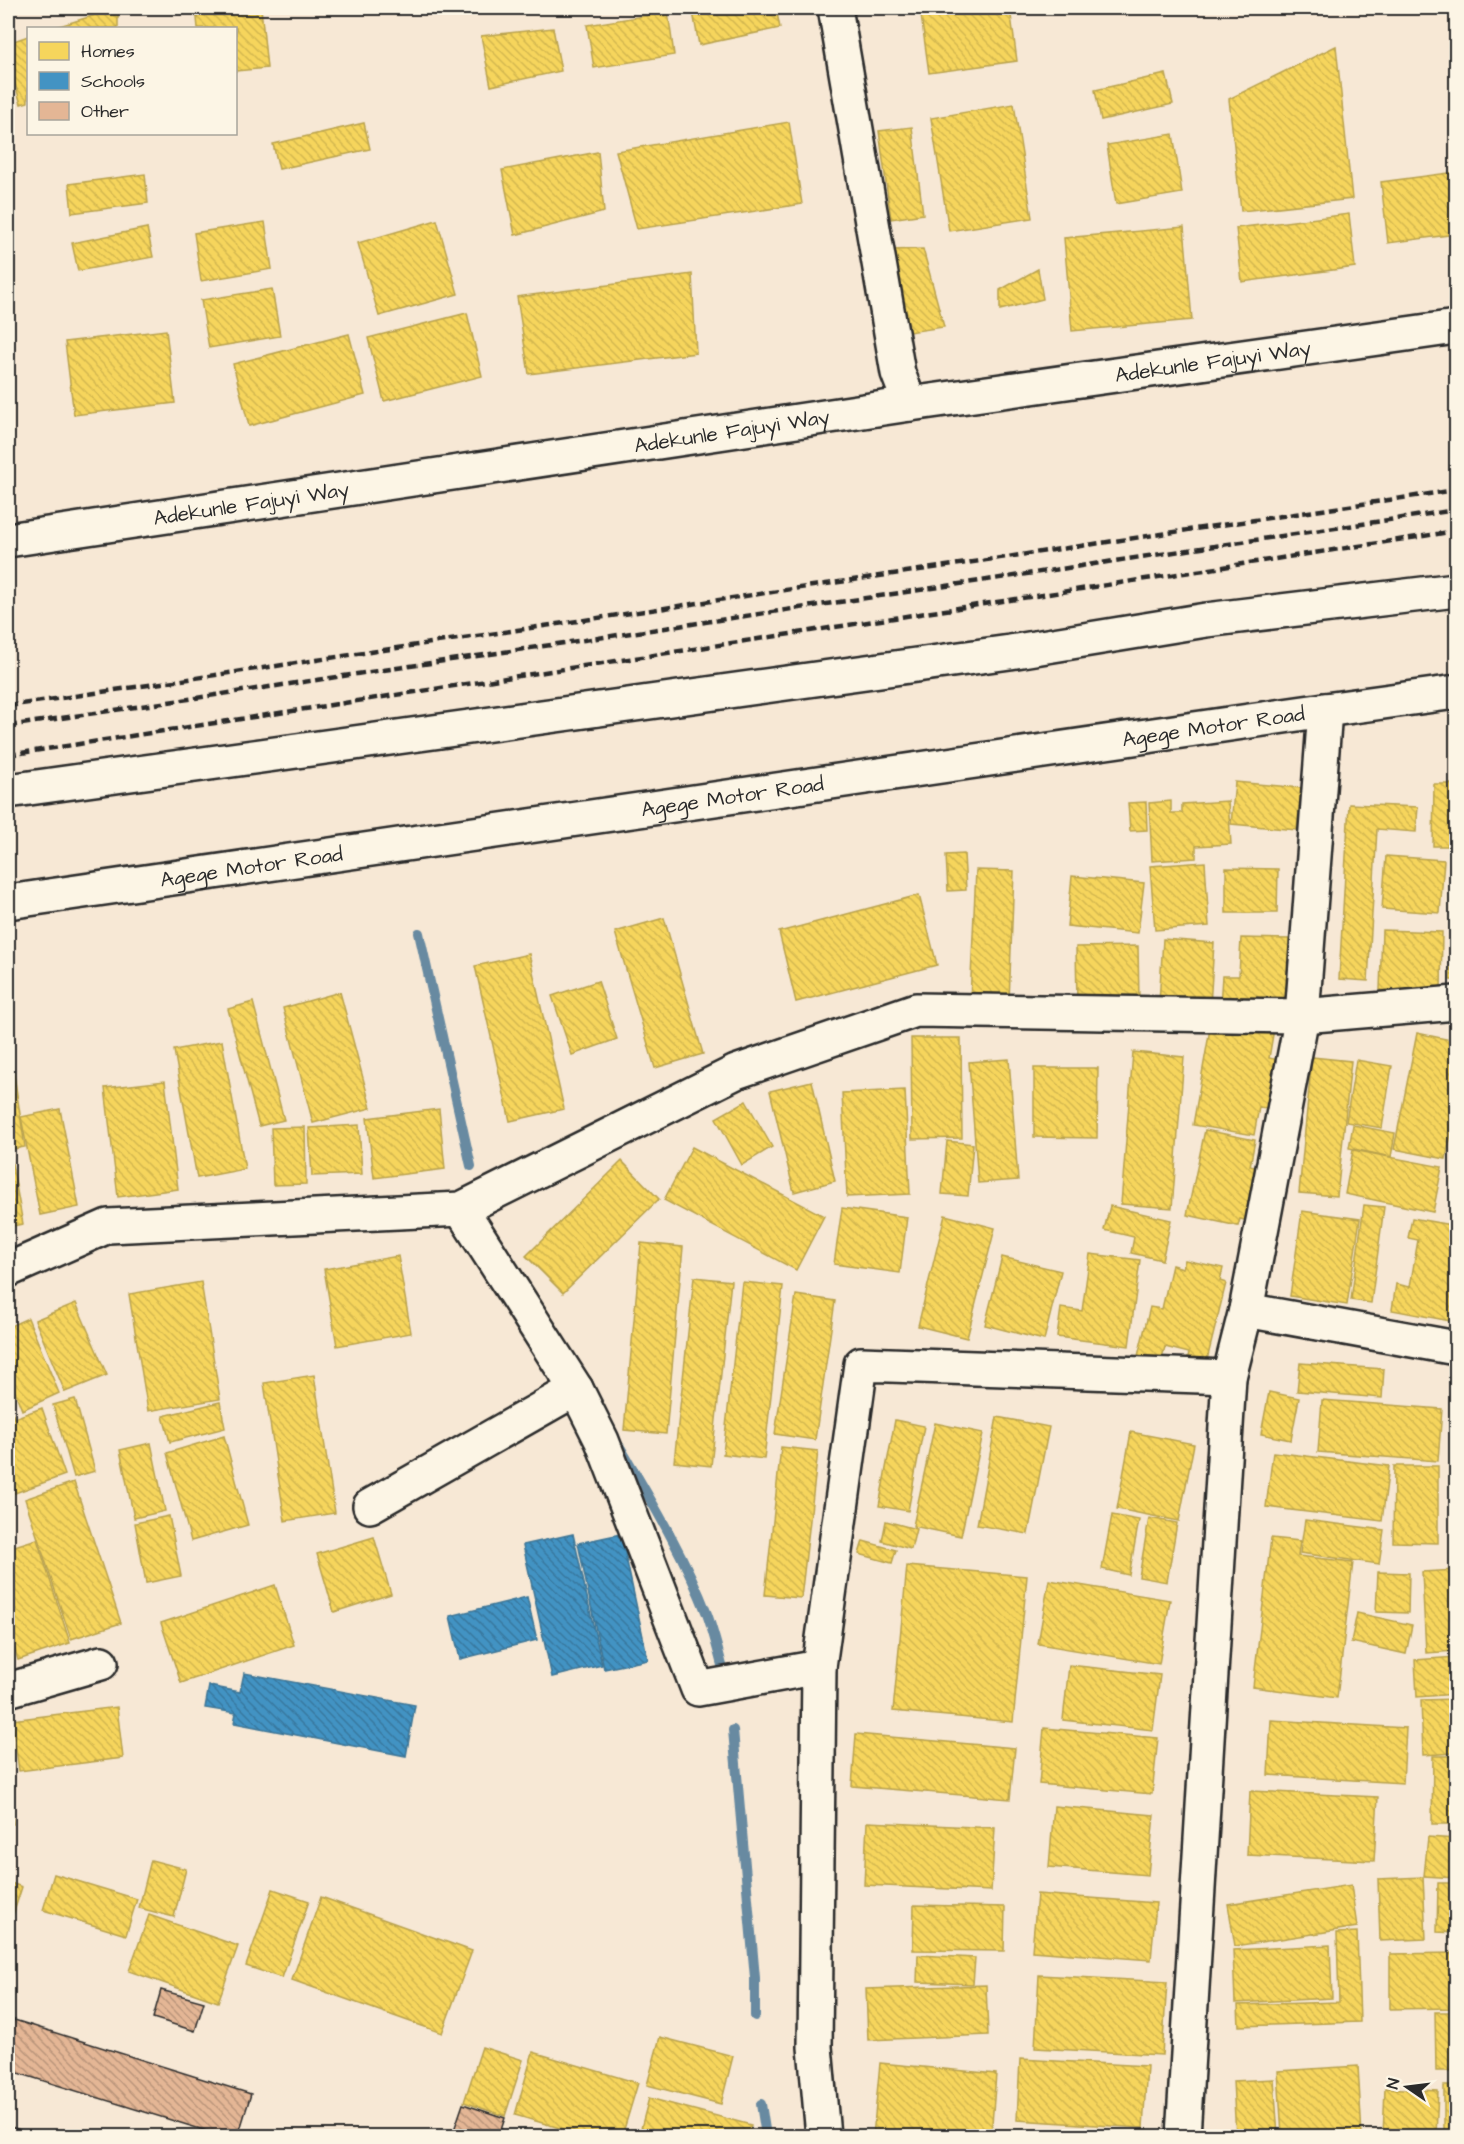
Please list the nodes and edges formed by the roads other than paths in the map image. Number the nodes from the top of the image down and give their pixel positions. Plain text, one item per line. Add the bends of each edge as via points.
1 (835, 8) edge
2 (1456, 327) edge
3 (910, 404) junction
4 (8, 540) edge
5 (1456, 590) edge
6 (1456, 692) edge
7 (1325, 710) junction
8 (8, 791) edge
9 (8, 902) edge
10 (1456, 1003) edge
11 (1302, 1016) junction
12 (461, 1209) junction
13 (8, 1270) edge
14 (1246, 1310) junction
15 (1456, 1348) edge
16 (1228, 1377) junction
17 (576, 1389) junction
18 (370, 1506) dead end
19 (101, 1663) dead end
20 (819, 1667) junction
21 (8, 1690) edge
22 (824, 2136) edge
23 (1183, 2136) edge

1 - 3 main road via 898,373
2 - 3 main road, Adekunle Fajuyi Way
3 - 4 main road, Adekunle Fajuyi Way
5 - 8 main road via 1206,620 1010,652
6 - 7 main road, Agege Motor Road
7 - 9 main road, Agege Motor Road
7 - 11 main road
10 - 11 main road
11 - 12 main road via 915,1010 736,1072
11 - 14 main road
12 - 13 main road via 108,1226
12 - 17 main road
14 - 15 main road
14 - 16 main road
16 - 20 main road via 861,1364
16 - 23 main road
17 - 18 main road
17 - 20 main road via 602,1441 698,1689
19 - 21 main road
20 - 22 main road via 815,2047

